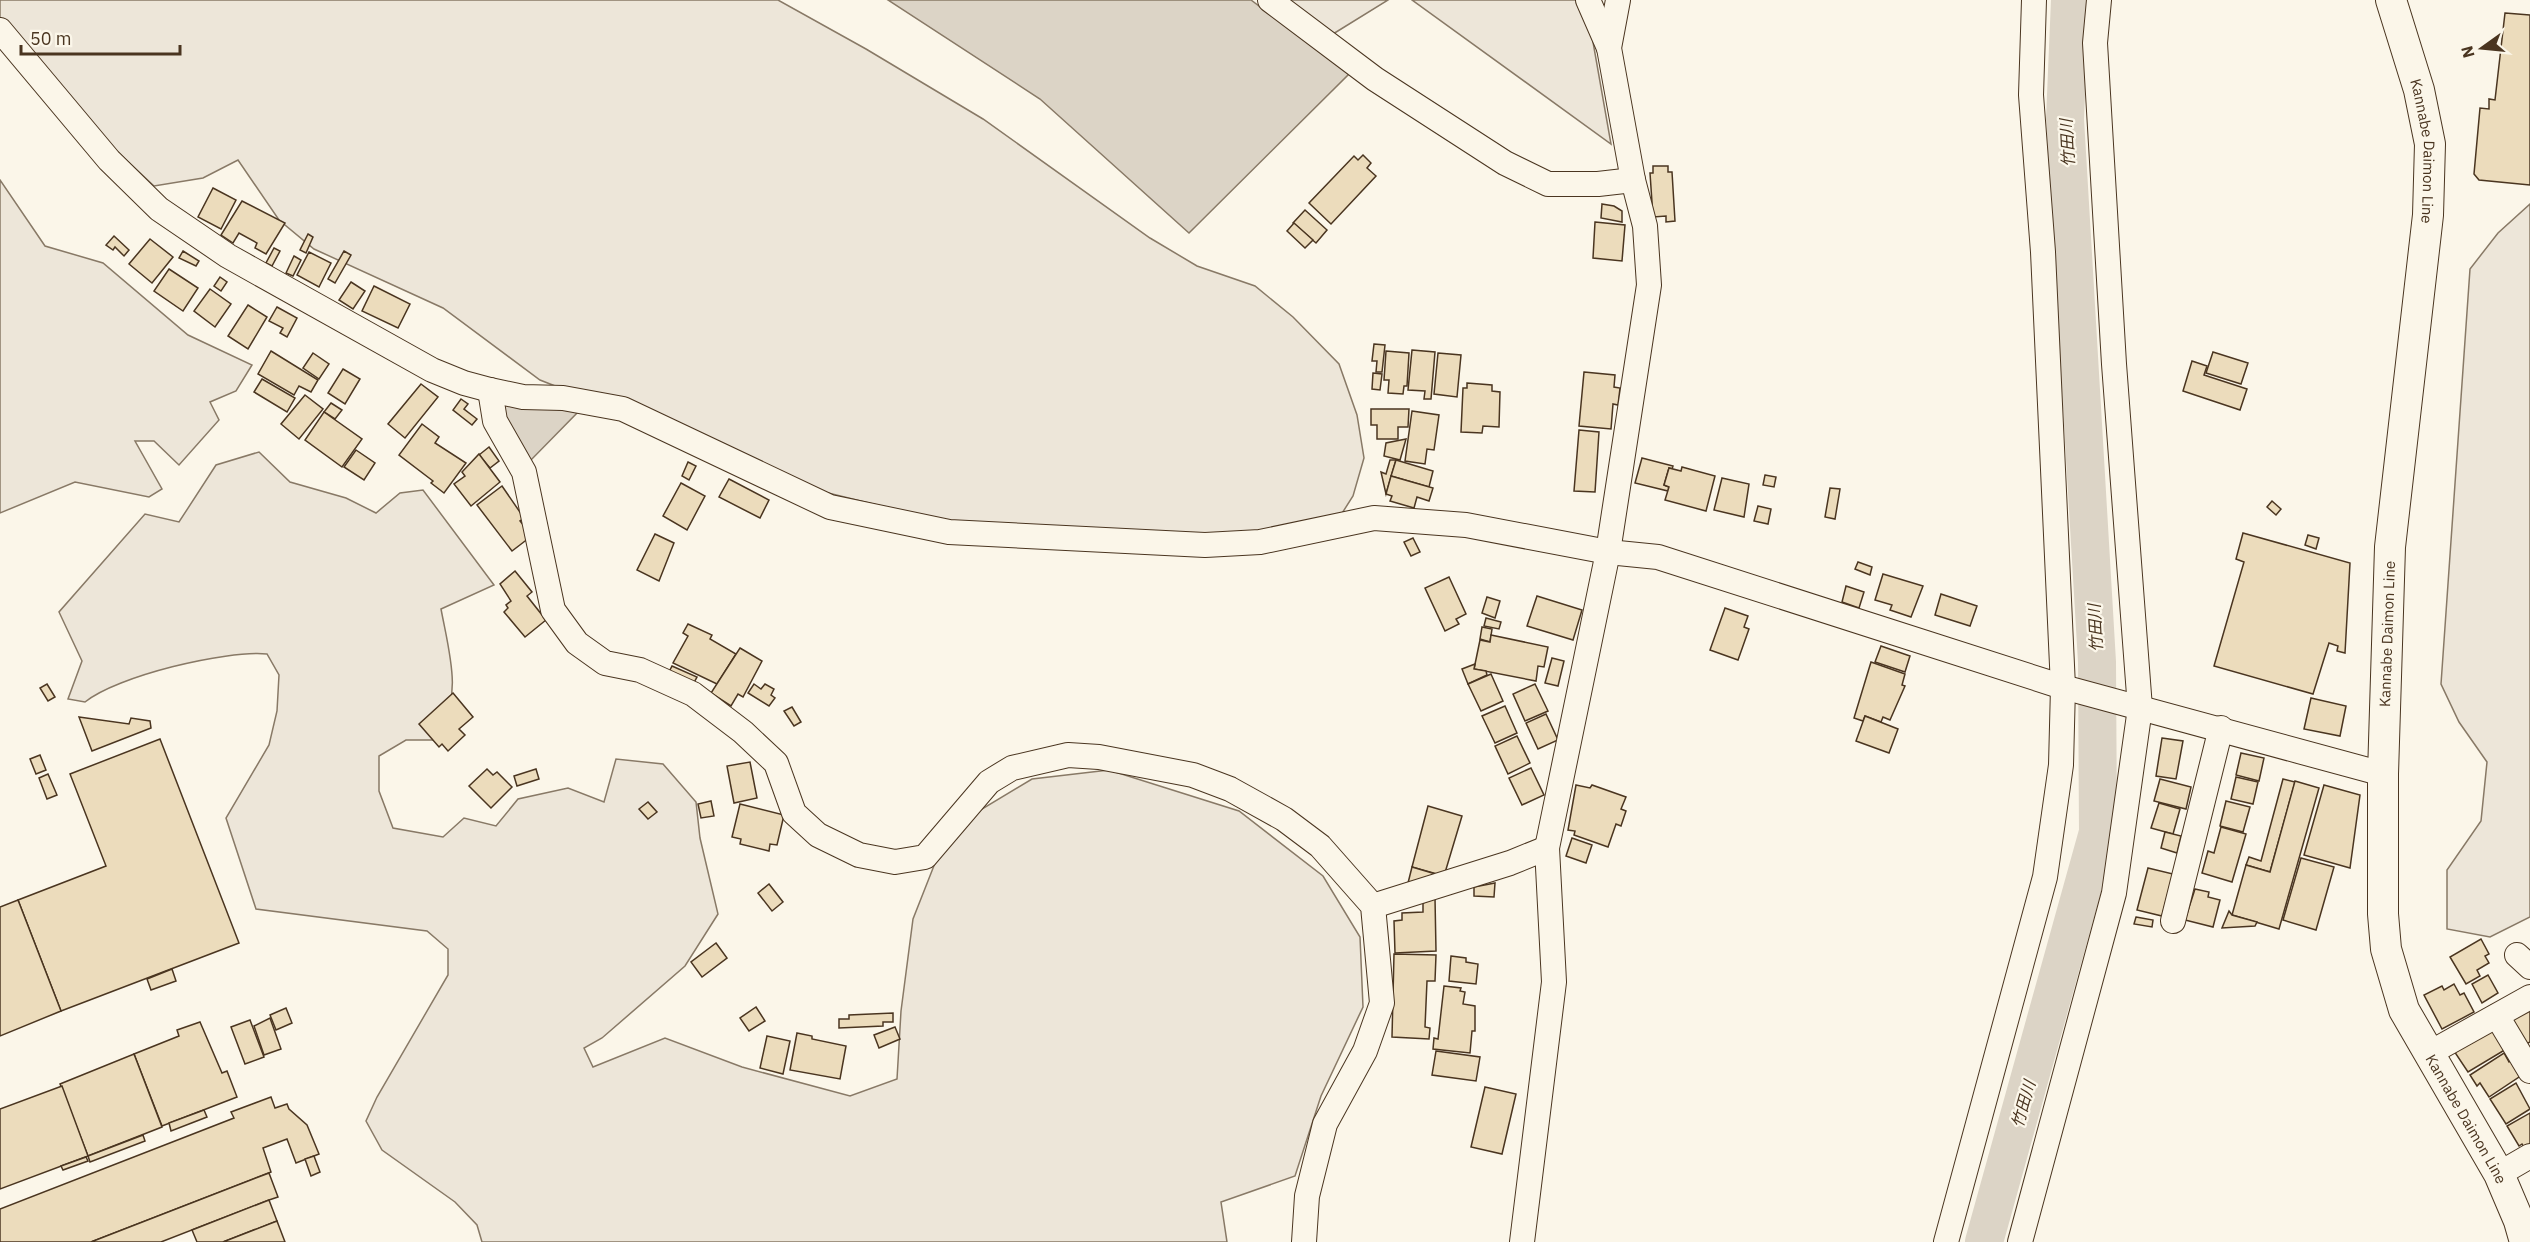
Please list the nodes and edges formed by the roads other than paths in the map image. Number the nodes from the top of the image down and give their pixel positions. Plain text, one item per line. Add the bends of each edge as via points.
1 (1270, 0) edge
2 (1588, 0) edge
3 (1618, 0) edge
4 (2034, 0) edge
5 (2098, 0) edge
6 (2391, 0) edge
7 (0, 30) edge
8 (1609, 48) junction
9 (1633, 180) junction
10 (490, 390) junction
11 (1608, 552) junction
12 (2066, 688) junction
13 (2137, 707) junction
14 (2221, 728) junction
15 (2383, 774) junction
16 (1547, 848) junction
17 (1373, 906) junction
18 (2173, 921) dead end
19 (2530, 997) edge
20 (2497, 1016) junction
21 (2428, 1054) junction
22 (2530, 1071) edge
23 (2530, 1156) edge
24 (2499, 1174) junction
25 (1304, 1242) edge
26 (1522, 1242) edge
27 (1946, 1242) edge
28 (2019, 1242) edge
29 (2525, 1242) edge

1 - 9 street via 1375,79 1505,163 1548,184
2 - 8 street
3 - 8 street
4 - 12 street via 2031,95
5 - 13 street via 2095,43
6 - 15 main road, Kannabe Daimon Line via 2419,90 2430,144 2428,215 2390,547
7 - 10 street via 109,160 159,209 228,256 359,330 432,369
8 - 9 street
9 - 11 street via 1645,226 1649,285
10 - 11 street via 623,409 830,507 949,532 1205,545 1260,542 1374,518 1466,525
10 - 17 street via 495,420 524,472 553,610 577,643 605,663 640,670 693,694 743,732 776,763 794,813 818,835 859,855 896,862 926,857 989,782 1012,768 1068,755 1099,757 1192,775 1230,789 1284,819 1320,846
11 - 12 street via 1658,557
11 - 16 street
12 - 13 street
12 - 27 street via 2061,765 2045,877
13 - 14 street
13 - 28 street via 2114,893
14 - 15 street
14 - 18 street
15 - 21 main road, Kannabe Daimon Line via 2386,949 2404,1010
16 - 17 street
16 - 26 street via 1554,982
17 - 25 street via 1382,1004 1365,1051 1325,1124 1307,1196
19 - 20 street
20 - 21 street
20 - 22 street
21 - 24 main road, Kannabe Daimon Line
23 - 24 street
24 - 29 main road, Kannabe Daimon Line

